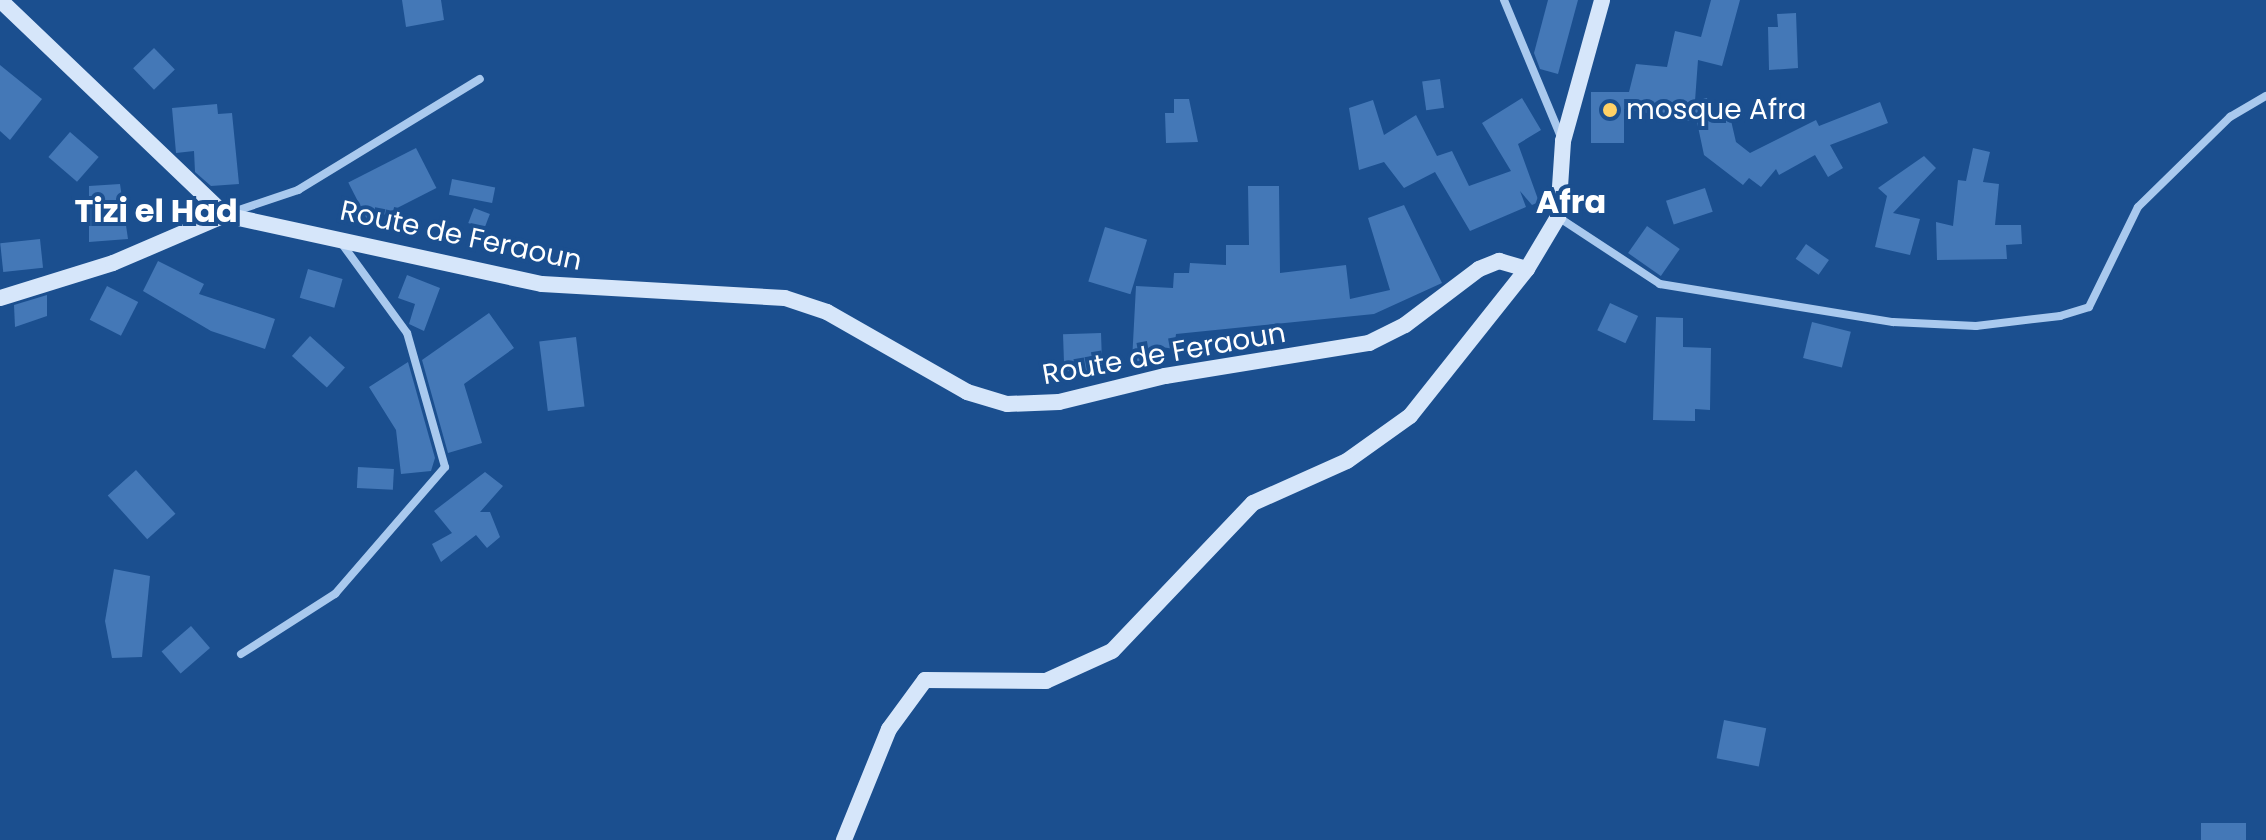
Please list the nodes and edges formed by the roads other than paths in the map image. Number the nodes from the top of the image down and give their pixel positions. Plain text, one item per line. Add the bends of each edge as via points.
1 (0, 0) edge
2 (1504, 0) edge
3 (1602, 0) edge
4 (480, 79) dead end
5 (2266, 96) edge
6 (1563, 141) junction
7 (225, 215) junction
8 (1558, 217) junction
9 (337, 237) junction
10 (1527, 269) junction
11 (0, 298) edge
12 (241, 654) dead end
13 (844, 840) edge

1 - 7 main road
2 - 6 street via 1533,85
3 - 6 main road
4 - 7 street via 298,190
5 - 8 street via 2230,117 2138,207 2089,307 2060,316 1976,326 1893,322 1660,284
6 - 8 main road
7 - 9 main road, Route de Feraoun
7 - 11 main road via 113,263
8 - 10 main road
9 - 10 main road, Route de Feraoun via 542,284 785,298 827,312 967,392 1007,404 1059,402 1165,376 1369,343 1405,325 1479,269 1499,261
9 - 12 street via 407,333 445,467 335,594
10 - 13 main road via 1410,416 1347,461 1253,503 1112,651 1046,681 950,674 925,680 889,729

